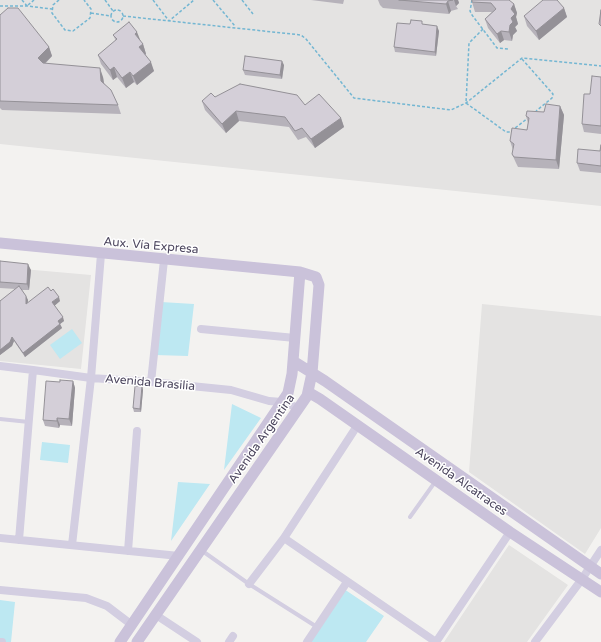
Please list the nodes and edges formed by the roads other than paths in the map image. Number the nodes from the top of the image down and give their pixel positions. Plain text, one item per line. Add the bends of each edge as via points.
1 (0, 243) edge
2 (101, 254) junction
3 (164, 260) junction
4 (300, 272) junction
5 (201, 329) dead end
6 (295, 338) junction
7 (293, 361) junction
8 (0, 366) edge
9 (33, 370) junction
10 (312, 373) junction
11 (91, 378) junction
12 (151, 382) junction
13 (308, 392) junction
14 (285, 398) junction
15 (298, 408) junction
16 (0, 419) edge
17 (29, 422) junction
18 (357, 426) junction
19 (137, 431) dead end
20 (436, 481) junction
21 (410, 517) dead end
22 (510, 532) junction
23 (0, 538) edge
24 (284, 538) junction
25 (19, 540) junction
26 (72, 545) junction
27 (201, 550) junction
28 (601, 550) edge
29 (128, 551) junction
30 (179, 556) junction
31 (590, 567) junction
32 (601, 574) edge
33 (582, 579) junction
34 (347, 582) junction
35 (249, 584) junction
36 (0, 590) edge
37 (601, 592) edge
38 (156, 615) junction
39 (132, 625) junction
40 (317, 627) junction
41 (123, 638) edge
42 (137, 642) edge
43 (197, 642) edge
44 (307, 642) edge
45 (436, 642) edge
46 (536, 642) edge

1 - 2 main road, Aux. Vía Expresa
2 - 3 main road, Aux. Vía Expresa
2 - 11 street
3 - 4 main road, Aux. Vía Expresa
3 - 12 street
4 - 6 main road
4 - 10 main road, Avenida Argentina via 316,277 319,285
5 - 6 street
6 - 7 main road
7 - 10 main road
7 - 14 main road
8 - 9 street, Avenida Brasilia
9 - 11 street, Avenida Brasilia
9 - 17 street
10 - 13 main road, Avenida Argentina
10 - 31 main road
11 - 12 street, Avenida Brasilia
11 - 26 street
12 - 14 street, Avenida Brasilia via 231,390 269,401
13 - 15 main road, Avenida Argentina
13 - 18 main road, Avenida Alcatraces
14 - 15 street, Avenida Brasilia
14 - 30 main road, Avenida Argentina
15 - 27 main road, Avenida Argentina
16 - 17 lane
17 - 25 street
18 - 20 main road, Avenida Alcatraces
18 - 24 street
19 - 29 street
20 - 21 lane
20 - 22 main road, Avenida Alcatraces
22 - 33 main road, Avenida Alcatraces
22 - 45 street
23 - 25 street
24 - 34 street
24 - 35 street
25 - 26 street
26 - 29 street
27 - 35 lane
27 - 38 main road, Avenida Argentina
28 - 31 street
29 - 30 street
30 - 39 main road, Avenida Argentina
31 - 32 main road
31 - 33 street
33 - 37 main road, Avenida Alcatraces
33 - 46 street
34 - 40 street
34 - 45 street
35 - 40 lane
36 - 39 street via 86,598 107,606
38 - 42 main road, Avenida Argentina
38 - 43 street
39 - 41 main road, Avenida Argentina
40 - 44 street
41 - 42 main road

